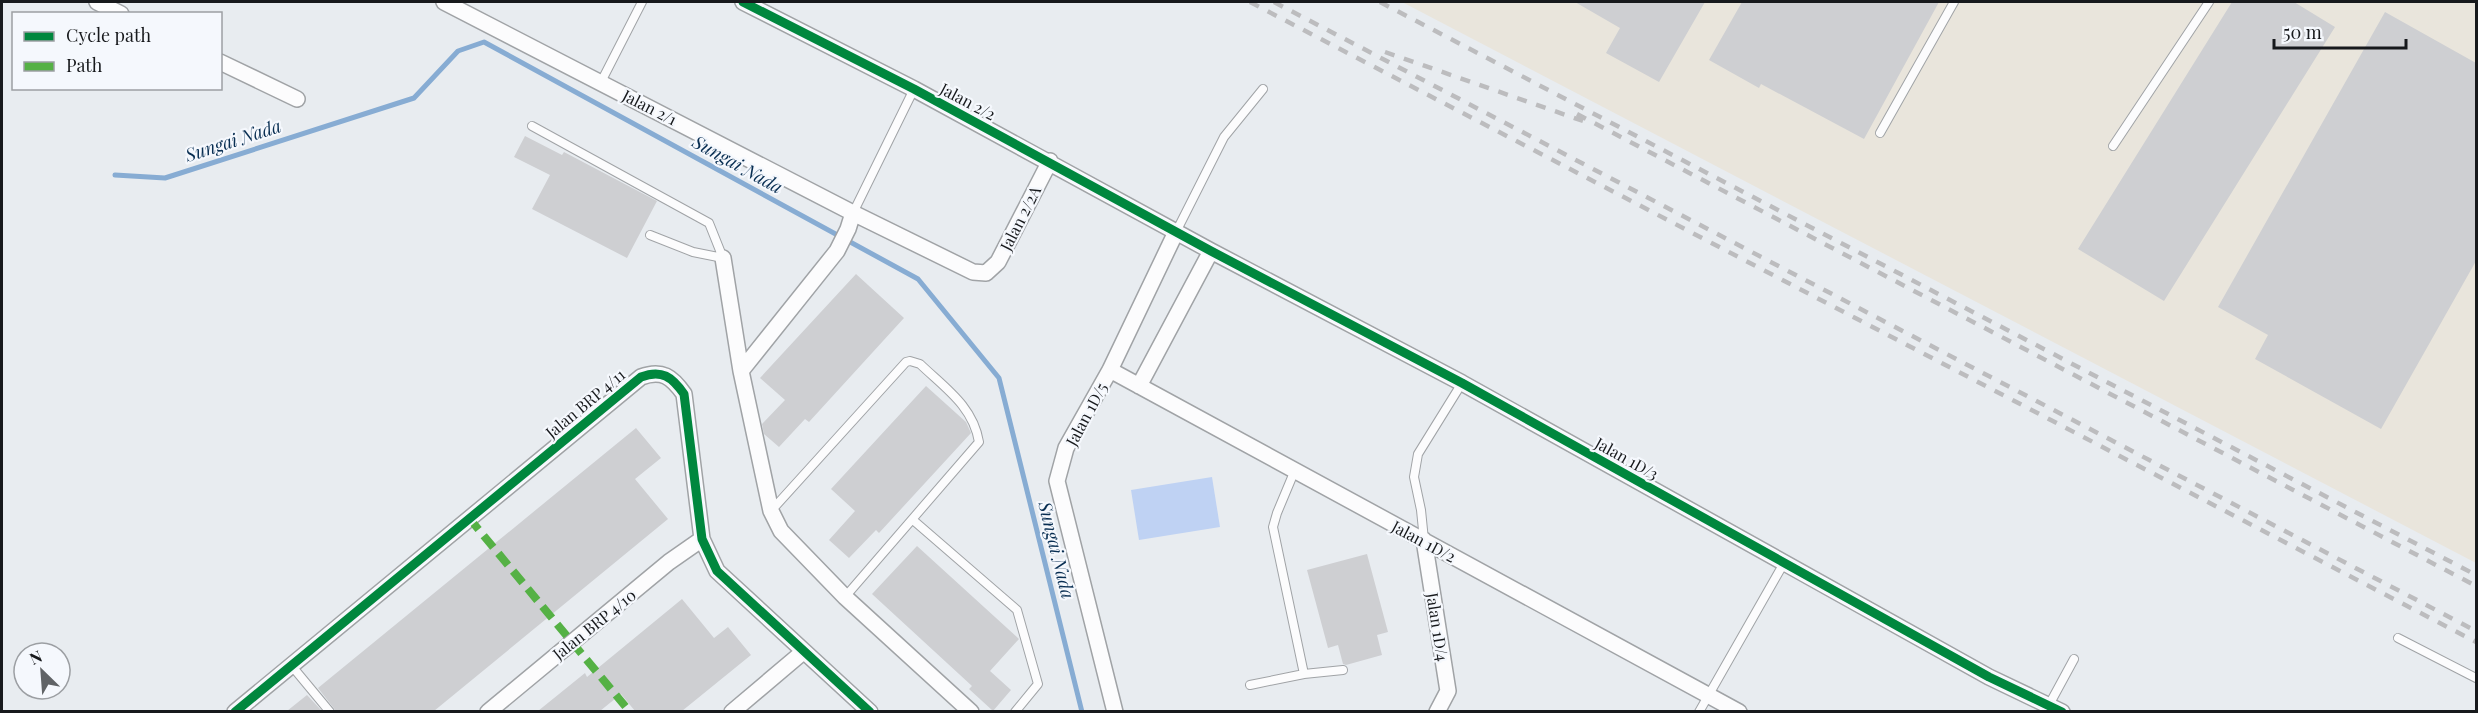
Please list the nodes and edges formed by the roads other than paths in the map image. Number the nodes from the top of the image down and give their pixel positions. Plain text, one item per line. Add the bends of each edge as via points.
1 (97, 2) edge
2 (444, 2) edge
3 (642, 2) edge
4 (743, 2) edge
5 (1954, 2) edge
6 (2209, 2) edge
7 (118, 12) edge
8 (222, 63) edge
9 (601, 82) junction
10 (914, 89) junction
11 (1263, 89) dead end
12 (297, 99) dead end
13 (532, 126) dead end
14 (1880, 133) dead end
15 (2113, 146) dead end
16 (1050, 161) junction
17 (853, 213) junction
18 (1176, 232) junction
19 (650, 236) dead end
20 (1211, 250) junction
21 (723, 258) junction
22 (987, 273) joint
23 (1110, 370) junction
24 (741, 371) junction
25 (1462, 382) junction
26 (1139, 386) junction
27 (1295, 470) junction
28 (771, 511) junction
29 (913, 519) junction
30 (702, 539) junction
31 (1424, 540) junction
32 (1784, 562) junction
33 (845, 597) junction
34 (2398, 638) dead end
35 (803, 652) junction
36 (2074, 659) dead end
37 (291, 665) junction
38 (1343, 670) dead end
39 (1304, 674) junction
40 (2476, 678) edge
41 (1250, 685) dead end
42 (1708, 695) junction
43 (2046, 707) edge
44 (235, 711) edge
45 (330, 711) edge
46 (488, 711) edge
47 (732, 711) edge
48 (870, 711) edge
49 (970, 711) edge
50 (1015, 711) edge
51 (1115, 711) edge
52 (1437, 711) edge
53 (1699, 711) edge
54 (1739, 711) edge

1 - 7 street
2 - 9 street, Jalan 2/1
3 - 9 lane
4 - 10 street, Jalan 2/2
5 - 14 lane
6 - 15 lane
8 - 12 street
9 - 17 street, Jalan 2/1
10 - 16 street, Jalan 2/2
10 - 17 lane
11 - 18 lane via 1224,137
13 - 21 lane via 709,223
16 - 18 street, Jalan 2/2
16 - 22 street, Jalan 2/2A via 998,262
17 - 22 street, Jalan 2/1 via 974,272
17 - 24 street via 837,251
18 - 20 street, Jalan 1D/3
18 - 23 street, Jalan 1D/5
19 - 21 lane
20 - 25 street, Jalan 1D/3
20 - 26 street
21 - 24 street
23 - 26 street, Jalan 1D/2
23 - 51 street, Jalan 1D/5 via 1066,448 1058,482
24 - 28 street
25 - 31 lane via 1418,454 1414,477
25 - 32 street, Jalan 1D/3
26 - 27 street, Jalan 1D/2
27 - 31 street, Jalan 1D/2
27 - 39 lane via 1273,527
28 - 29 lane via 910,361 920,364 969,412 979,442
28 - 33 street via 781,531
29 - 33 lane
29 - 50 lane via 1017,610 1038,684
30 - 35 street, Jalan BRP 4/11 via 717,571
30 - 37 street, Jalan BRP 4/11 via 684,394 665,374 653,372 641,377
30 - 46 street, Jalan BRP 4/10
31 - 42 street, Jalan 1D/2
31 - 52 street, Jalan 1D/4 via 1448,691
32 - 42 lane
32 - 43 street, Jalan 1D/3
33 - 49 street
34 - 40 lane
35 - 47 street
35 - 48 street, Jalan BRP 4/11
36 - 43 lane
37 - 44 street, Jalan BRP 4/11
37 - 45 lane
38 - 39 lane
39 - 41 lane
42 - 53 lane
42 - 54 street, Jalan 1D/2

